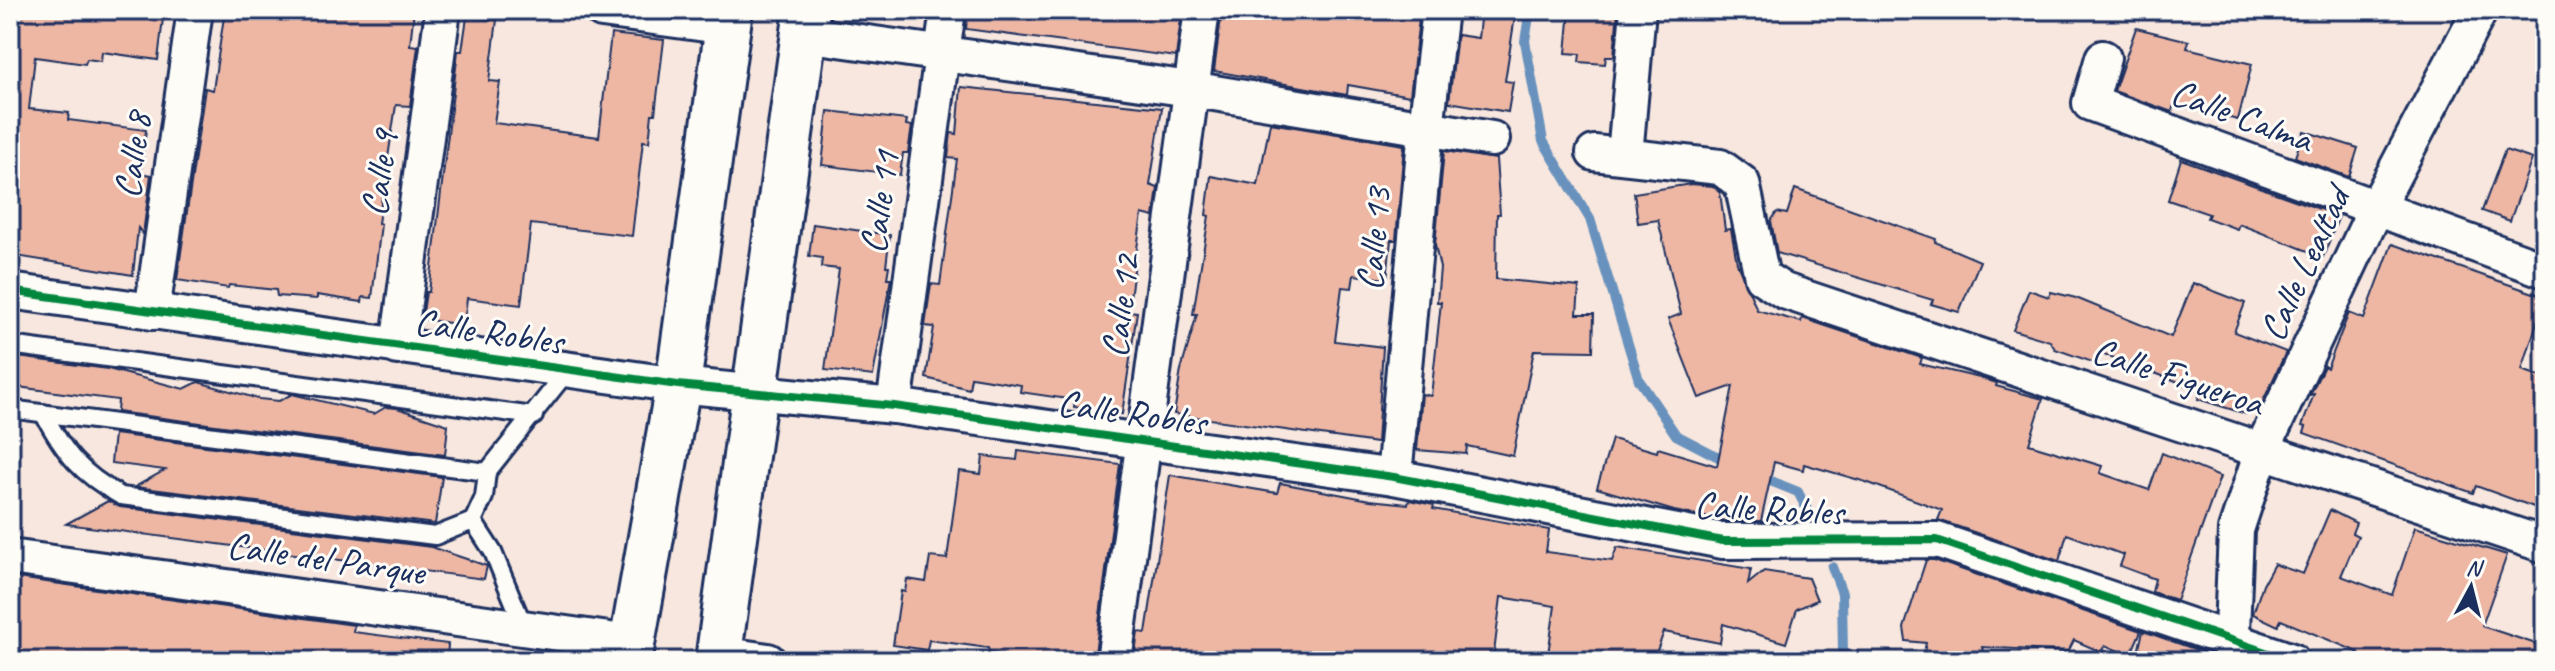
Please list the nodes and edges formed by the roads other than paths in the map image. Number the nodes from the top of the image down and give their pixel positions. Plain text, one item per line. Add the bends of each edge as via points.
1 (195, 10) edge
2 (443, 10) edge
3 (602, 10) edge
4 (948, 10) edge
5 (1202, 10) edge
6 (1440, 10) edge
7 (1638, 10) edge
8 (2480, 10) edge
9 (729, 19) edge
10 (806, 22) edge
11 (941, 56) junction
12 (2103, 58) dead end
13 (1190, 89) junction
14 (1426, 128) junction
15 (1492, 139) dead end
16 (2375, 210) junction
17 (2545, 270) edge
18 (10, 291) edge
19 (152, 312) junction
20 (10, 345) edge
21 (398, 347) junction
22 (568, 370) junction
23 (678, 385) junction
24 (754, 392) junction
25 (894, 406) junction
26 (10, 409) edge
27 (43, 413) junction
28 (534, 416) junction
29 (1145, 443) junction
30 (2263, 448) junction
31 (487, 472) junction
32 (1394, 477) junction
33 (473, 521) junction
34 (2545, 545) edge
35 (10, 557) edge
36 (524, 628) junction
37 (2231, 650) edge
38 (630, 652) edge
39 (719, 658) edge
40 (768, 661) edge
41 (1114, 661) edge
42 (2292, 661) edge

1 - 19 street, Calle 8
2 - 21 street, Calle 9
3 - 9 street
4 - 11 street, Calle 11
5 - 13 street, Calle 12
6 - 14 street, Calle 13
7 - 30 street, Calle Figueroa via 1610,154 1720,167 1742,183 1762,277 1784,291
8 - 16 street, Calle Lealtad
9 - 23 main road
10 - 11 street
10 - 24 main road
11 - 13 street
11 - 25 street, Calle 11
12 - 16 street, Calle Calma via 2090,103
13 - 14 street
13 - 29 street, Calle 12
14 - 15 street
14 - 32 street, Calle 13
16 - 17 street, Calle Calma
16 - 30 street, Calle Lealtad
18 - 19 street, Calle Robles
19 - 21 street, Calle Robles
20 - 28 lane
21 - 22 street, Calle Robles
22 - 23 street, Calle Robles
22 - 28 lane
23 - 24 street, Calle Robles
23 - 38 main road
24 - 25 street, Calle Robles
24 - 39 main road
25 - 29 street, Calle Robles
26 - 27 lane
27 - 31 lane
27 - 33 lane via 62,448 88,478 121,496 435,536
28 - 31 lane
29 - 32 street, Calle Robles
29 - 41 street, Calle 12
30 - 34 street, Calle Figueroa
30 - 37 street, Calle Lealtad via 2236,530
31 - 33 lane
32 - 37 street, Calle Robles via 1723,541 1937,540
33 - 36 lane via 493,552
35 - 36 street, Calle del Parque
36 - 38 street, Calle del Parque
37 - 42 street, Calle Robles
39 - 40 street

